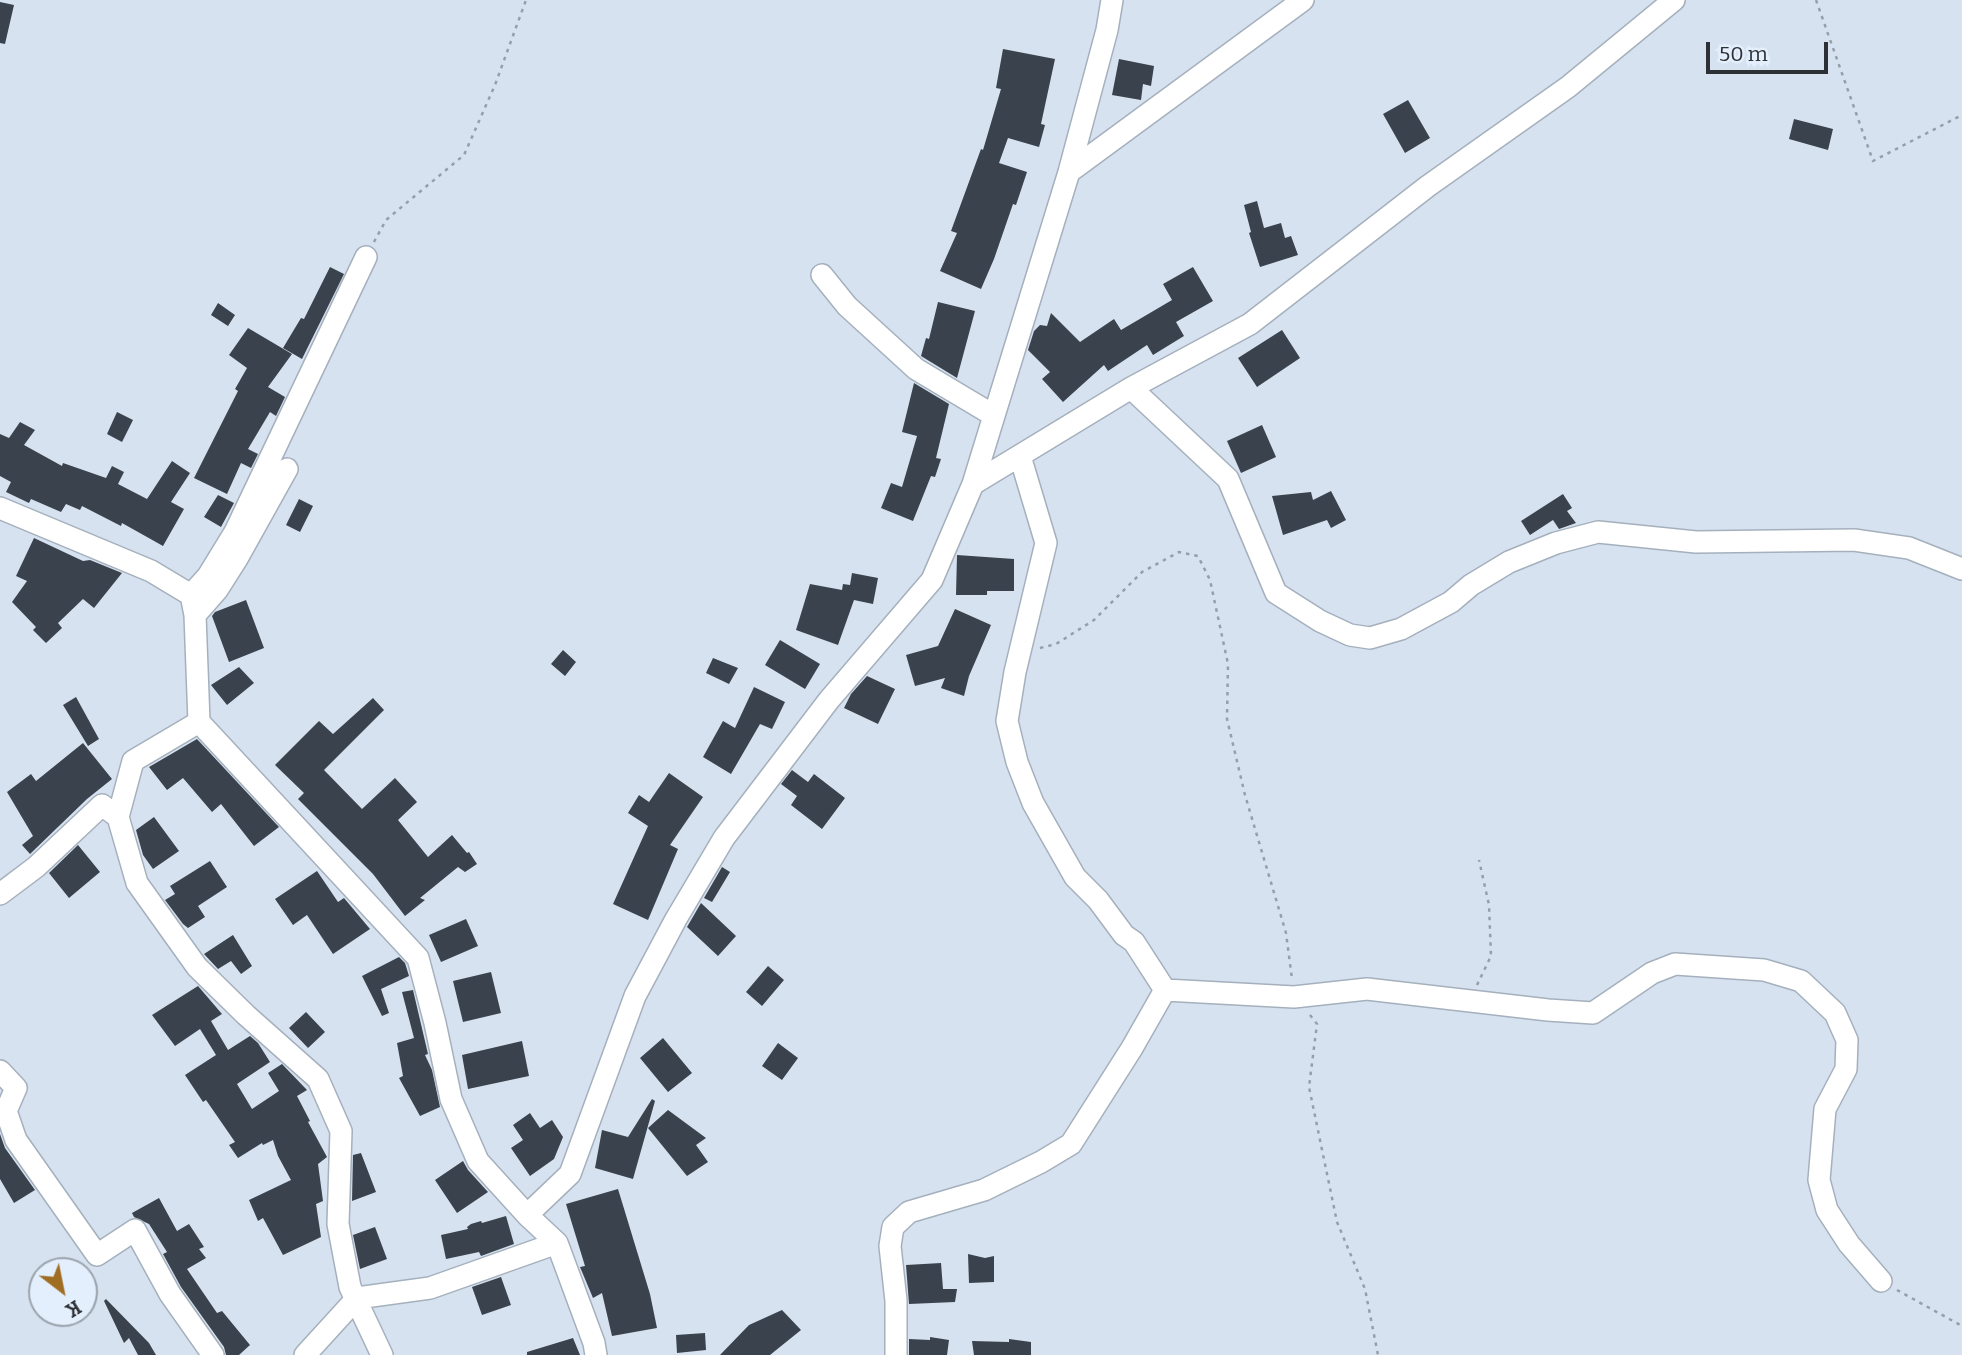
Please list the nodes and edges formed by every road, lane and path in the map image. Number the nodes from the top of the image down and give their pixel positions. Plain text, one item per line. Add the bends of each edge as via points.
1 (526, 0) edge
2 (1112, 0) edge
3 (1303, 0) edge
4 (1675, 0) edge
5 (1816, 0) edge
6 (1962, 115) edge
7 (1069, 172) junction
8 (366, 257) joint
9 (822, 275) dead end
10 (1131, 388) junction
11 (993, 415) junction
12 (1020, 456) junction
13 (287, 469) dead end
14 (973, 484) junction
15 (0, 508) edge
16 (1962, 569) edge
17 (193, 605) junction
18 (1019, 652) junction
19 (199, 722) junction
20 (117, 817) junction
21 (1479, 860) dead end
22 (0, 894) edge
23 (1165, 990) junction
24 (1294, 997) junction
25 (1469, 1000) junction
26 (0, 1071) edge
27 (527, 1215) junction
28 (557, 1243) junction
29 (1881, 1281) joint
30 (357, 1298) junction
31 (1962, 1326) edge
32 (213, 1355) edge
33 (305, 1355) edge
34 (382, 1355) edge
35 (596, 1355) edge
36 (896, 1355) edge
37 (1378, 1355) edge

1 - 8 path via 464,155 386,220
2 - 7 street
3 - 7 street
4 - 10 street via 1568,87 1428,186 1250,324
5 - 6 path via 1873,161
7 - 11 street
8 - 17 street via 235,532
9 - 11 street via 846,306 916,369
10 - 12 street
10 - 16 street via 1228,479 1276,593 1350,635 1370,638 1401,628 1451,602 1509,562 1598,532 1696,542 1854,540 1909,548
11 - 14 street
12 - 14 street
12 - 18 street via 1046,543
13 - 17 street via 217,590
14 - 27 street via 932,580 829,700 724,838 635,996 570,1174
15 - 17 street via 151,570
17 - 19 street
18 - 23 street via 1007,721 1033,803 1075,877 1134,942
18 - 24 path via 1056,644 1094,620 1142,572 1179,552 1198,556 1210,580 1228,664 1227,719 1286,933
19 - 20 street via 133,761
19 - 27 street via 418,958 451,1099 478,1161
20 - 22 street via 102,805
20 - 30 street via 137,883 197,967 318,1079 341,1131 338,1224 350,1287
21 - 25 path via 1489,905 1491,956
23 - 24 street
23 - 36 street via 1071,1144 984,1190 909,1212 894,1227 890,1246
24 - 25 street via 1367,989
24 - 37 path via 1317,1024 1309,1087 1337,1222 1365,1289
25 - 29 street via 1593,1013 1652,973 1675,964 1764,970 1801,981 1835,1013 1847,1040 1846,1069 1825,1109 1819,1180 1827,1210
26 - 32 street via 16,1088 6,1111 16,1140 97,1255 135,1230 170,1294
27 - 28 street
28 - 30 street via 430,1288
28 - 35 street
29 - 31 path
30 - 33 street
30 - 34 street

